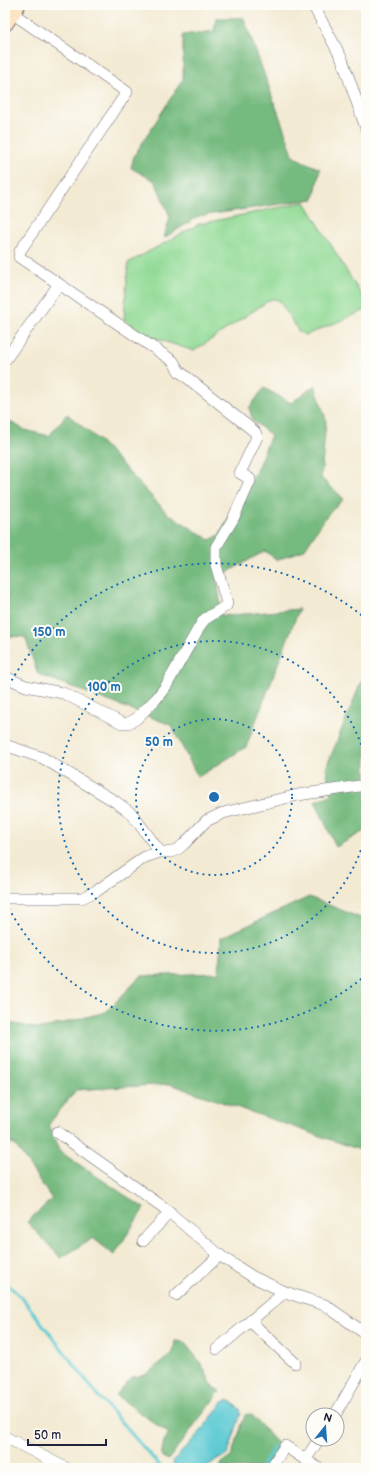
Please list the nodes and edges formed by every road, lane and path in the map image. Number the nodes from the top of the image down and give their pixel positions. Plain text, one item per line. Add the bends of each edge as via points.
1 (313, 5) edge
2 (11, 14) edge
3 (366, 128) edge
4 (59, 284) junction
5 (5, 360) edge
6 (5, 678) edge
7 (5, 745) edge
8 (366, 785) edge
9 (160, 852) junction
10 (5, 898) edge
11 (57, 1132) dead end
12 (170, 1212) junction
13 (143, 1241) dead end
14 (220, 1256) junction
15 (285, 1292) junction
16 (176, 1295) dead end
17 (250, 1321) junction
18 (366, 1334) edge
19 (217, 1349) dead end
20 (366, 1361) edge
21 (295, 1363) dead end
22 (340, 1407) edge
23 (5, 1437) edge
24 (314, 1447) edge
25 (306, 1459) junction
26 (66, 1468) edge
27 (271, 1468) edge
28 (318, 1468) edge

1 - 3 street via 342,59
2 - 4 street via 127,92 20,250 19,256
4 - 5 street
4 - 6 street via 173,362 179,371 228,409 257,436 240,473 250,481 234,519 216,547 216,565 226,606 201,624 166,686 136,719 122,723 63,693 26,686
7 - 9 street via 43,758 116,802 132,814
8 - 9 street via 298,795 223,813 206,821 178,849
9 - 10 street via 145,857 98,890 82,898
11 - 12 street
12 - 13 street
12 - 14 street
14 - 15 street via 253,1278
14 - 16 street
15 - 17 street
15 - 18 street via 325,1305
17 - 19 street
17 - 21 street
20 - 22 street
23 - 26 street
24 - 25 street
25 - 27 street via 285,1446
25 - 28 street

